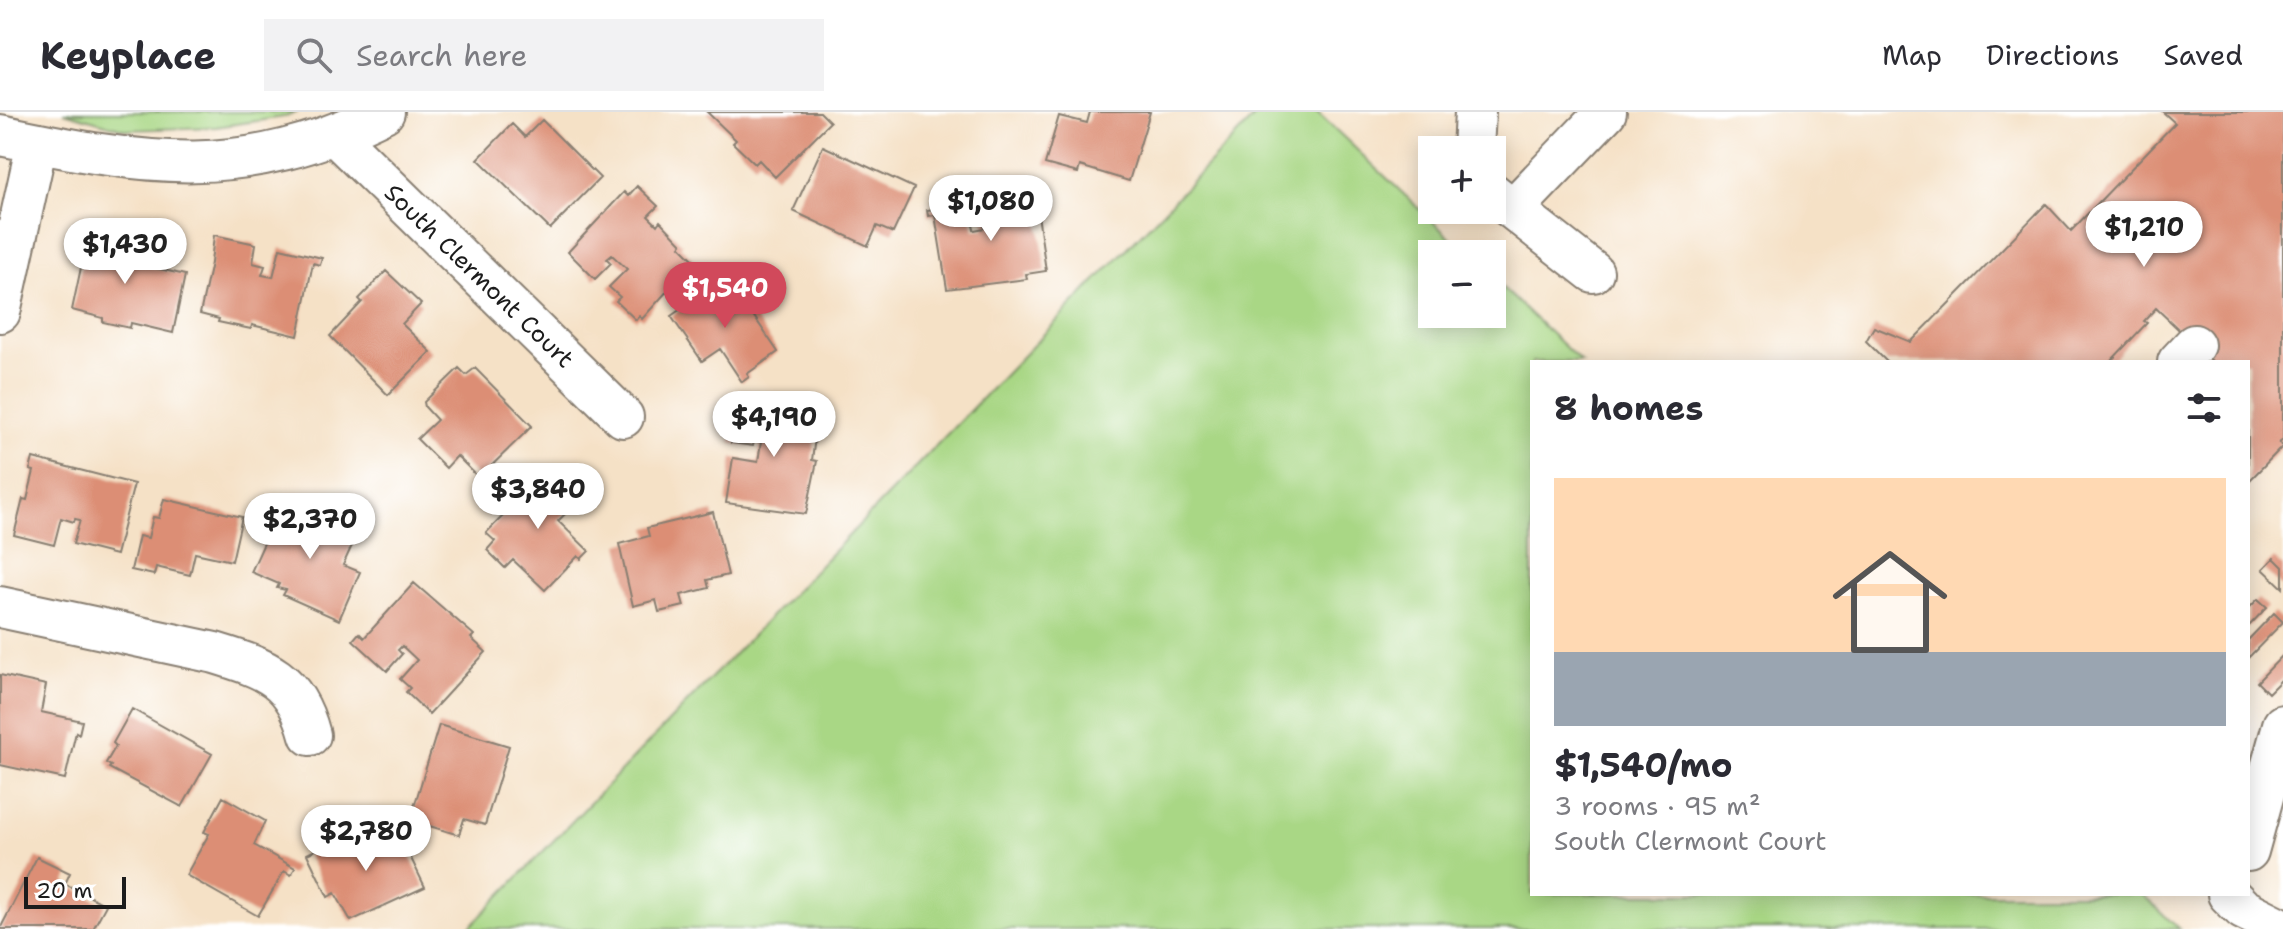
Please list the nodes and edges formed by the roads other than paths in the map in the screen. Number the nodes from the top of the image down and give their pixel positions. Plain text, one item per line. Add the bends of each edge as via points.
1 (384, 112) edge
2 (1475, 112) edge
3 (1606, 112) edge
4 (334, 134) junction
5 (1474, 136) edge
6 (18, 139) edge
7 (1506, 198) edge
8 (1506, 204) edge
9 (1593, 272) dead end
10 (0, 312) edge
11 (623, 417) dead end
12 (0, 607) edge
13 (2283, 725) edge
14 (310, 735) dead end
15 (2250, 844) edge
16 (2230, 896) edge
17 (2283, 929) edge

1 - 4 street
2 - 5 street
3 - 7 street
4 - 6 street via 281,152 164,163
4 - 11 street, South Clermont Court
6 - 10 street
8 - 9 street
12 - 14 street via 249,663 292,692
13 - 15 street
16 - 17 street via 2243,909

